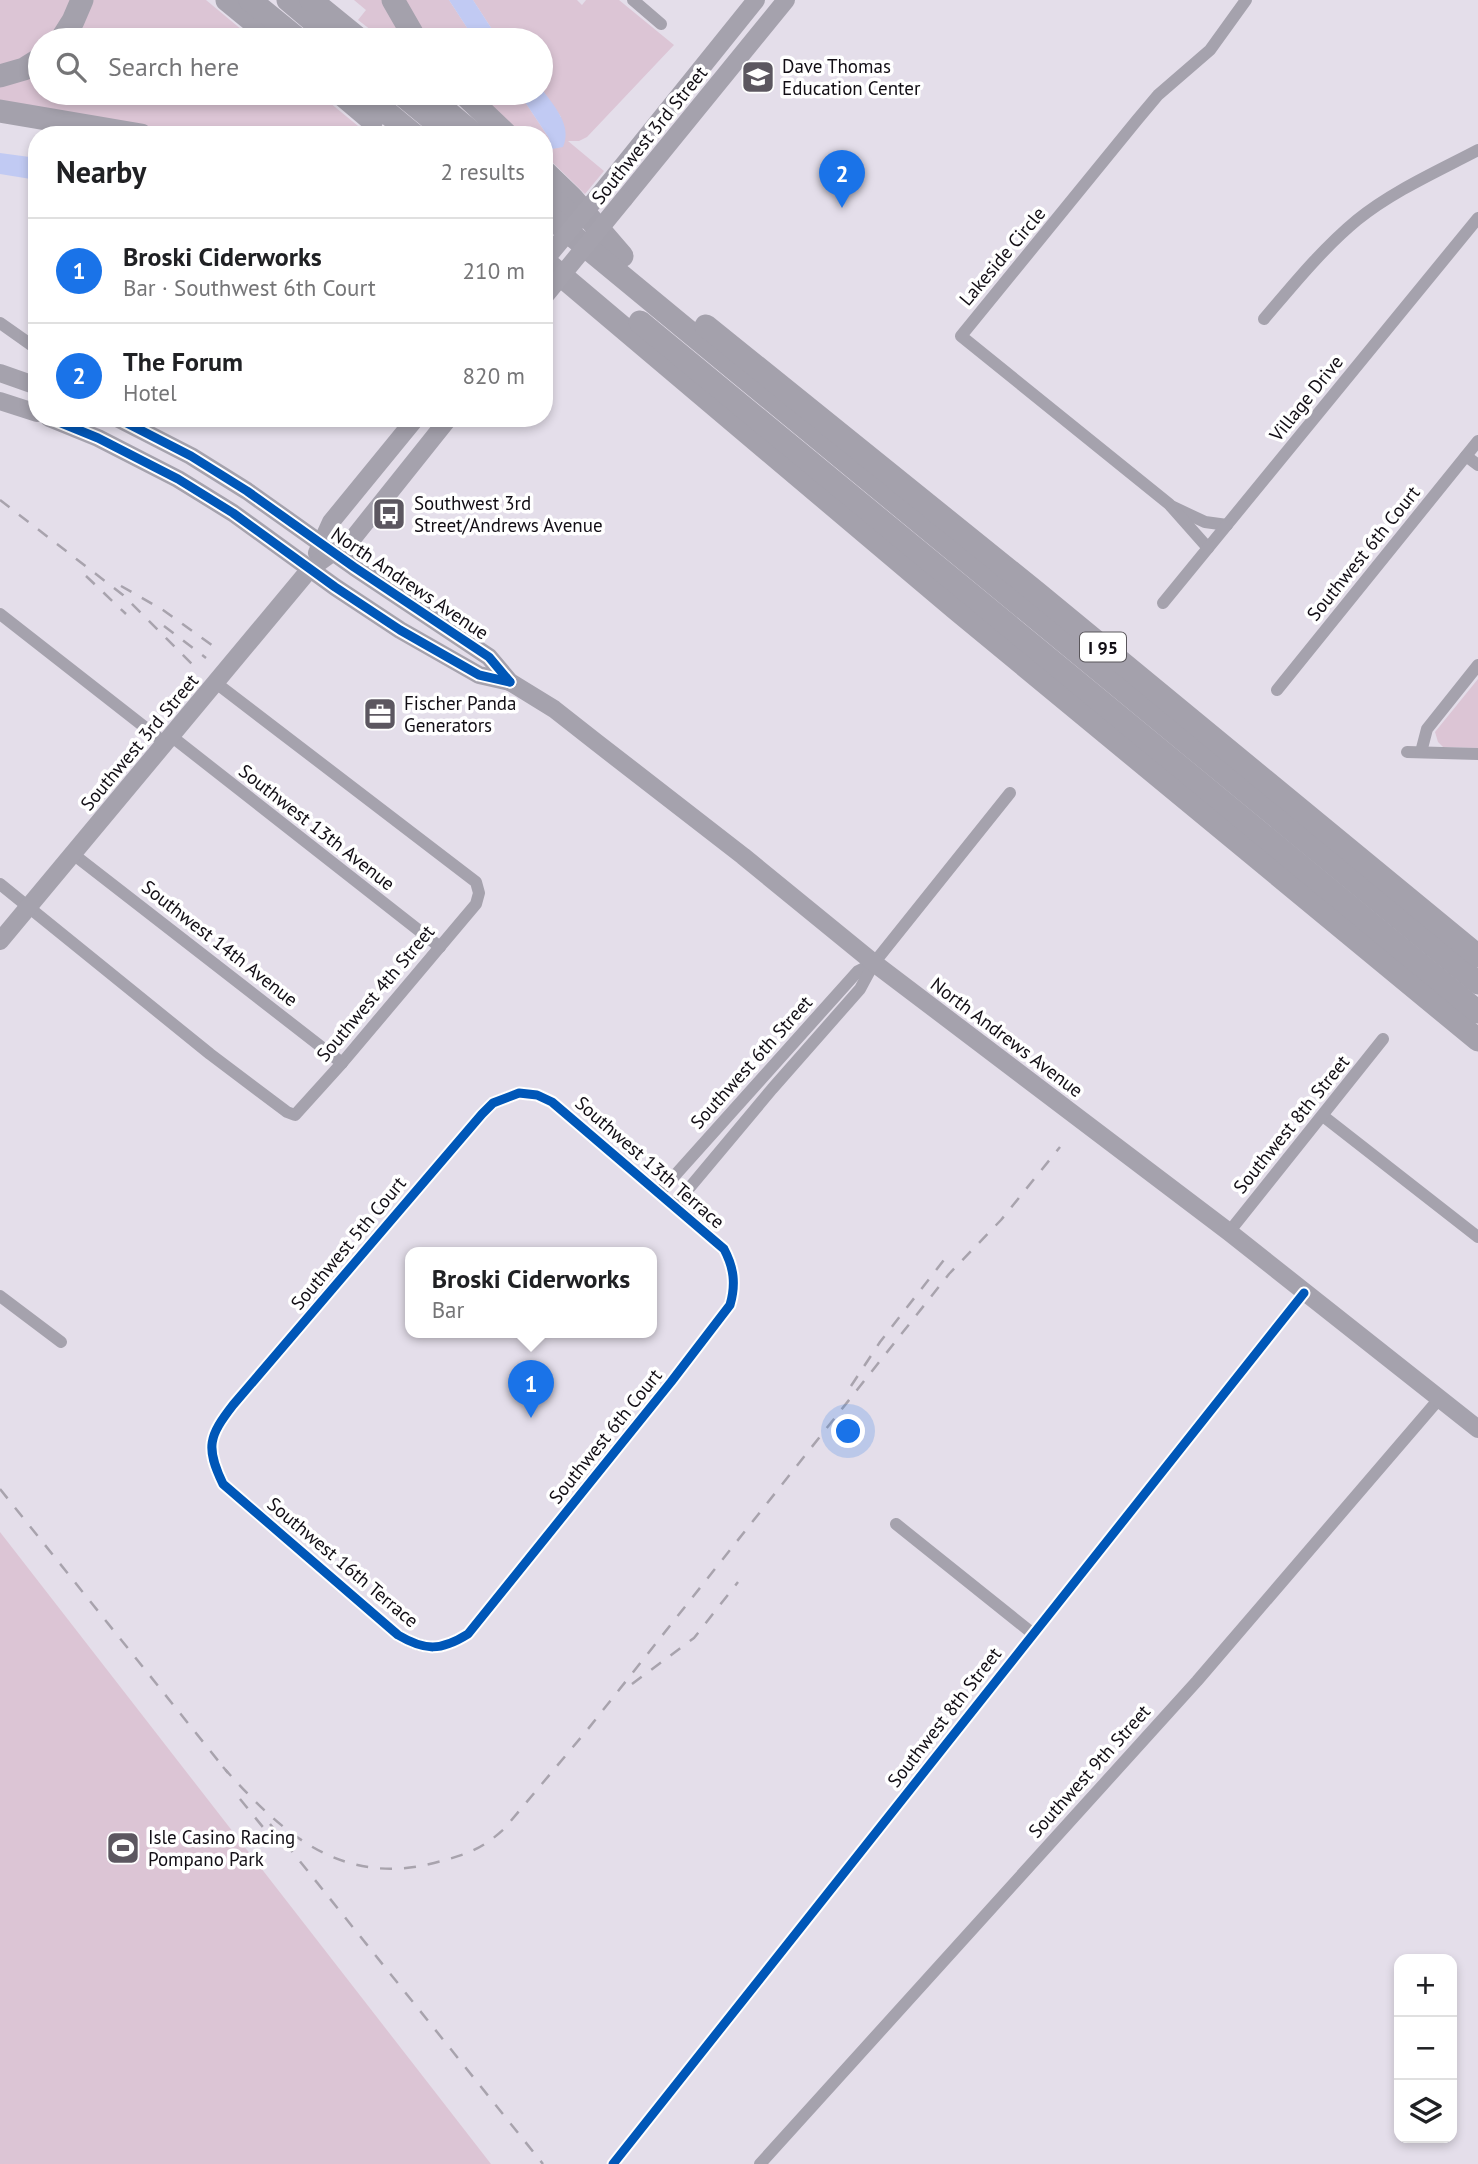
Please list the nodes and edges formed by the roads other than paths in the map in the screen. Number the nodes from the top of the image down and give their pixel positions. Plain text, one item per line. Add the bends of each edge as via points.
1 (82, 0) edge
2 (227, 0) edge
3 (250, 0) edge
4 (288, 0) edge
5 (311, 0) edge
6 (393, 0) edge
7 (633, 0) edge
8 (756, 0) edge
9 (786, 0) edge
10 (1247, 0) edge
11 (661, 24) dead end
12 (69, 28) edge
13 (261, 28) edge
14 (284, 28) edge
15 (322, 28) edge
16 (345, 28) edge
17 (409, 28) edge
18 (28, 66) edge
19 (0, 76) edge
20 (355, 105) edge
21 (378, 105) edge
22 (415, 105) edge
23 (439, 105) edge
24 (476, 105) edge
25 (0, 111) edge
26 (0, 121) edge
27 (42, 126) edge
28 (88, 126) edge
29 (380, 126) edge
30 (403, 126) edge
31 (440, 126) edge
32 (464, 126) edge
33 (498, 126) edge
34 (1478, 150) edge
35 (553, 180) edge
36 (553, 199) edge
37 (1478, 218) edge
38 (553, 219) edge
39 (553, 249) edge
40 (553, 250) edge
41 (622, 256) junction
42 (553, 268) edge
43 (553, 275) edge
44 (553, 286) edge
45 (596, 304) junction
46 (1264, 319) dead end
47 (0, 323) edge
48 (28, 343) edge
49 (0, 373) edge
50 (28, 383) edge
51 (0, 401) edge
52 (28, 410) edge
53 (71, 427) edge
54 (134, 427) edge
55 (409, 427) edge
56 (442, 427) edge
57 (1478, 441) edge
58 (1466, 456) junction
59 (1478, 465) edge
60 (1168, 504) junction
61 (1227, 525) junction
62 (327, 548) junction
63 (1208, 548) junction
64 (310, 569) junction
65 (1163, 603) dead end
66 (0, 614) edge
67 (1478, 666) edge
68 (510, 682) junction
69 (216, 683) junction
70 (1277, 690) dead end
71 (1105, 704) junction
72 (168, 740) junction
73 (1407, 752) dead end
74 (1421, 752) junction
75 (1478, 754) edge
76 (1010, 793) dead end
77 (1211, 819) junction
78 (73, 854) junction
79 (0, 884) edge
80 (30, 906) junction
81 (1406, 923) junction
82 (0, 942) edge
83 (440, 947) junction
84 (1478, 956) edge
85 (874, 963) junction
86 (1478, 966) edge
87 (1478, 983) edge
88 (1478, 1012) edge
89 (1383, 1039) dead end
90 (1478, 1040) edge
91 (342, 1063) junction
92 (552, 1102) joint
93 (1323, 1116) junction
94 (660, 1192) junction
95 (675, 1205) junction
96 (1229, 1232) junction
97 (1478, 1237) edge
98 (724, 1249) joint
99 (1304, 1293) junction
100 (0, 1296) edge
101 (61, 1342) dead end
102 (1439, 1399) junction
103 (1478, 1429) edge
104 (213, 1464) joint
105 (896, 1524) dead end
106 (1032, 1633) junction
107 (468, 1634) joint
108 (613, 2164) edge
109 (760, 2164) edge

1 - 12 highway
2 - 13 highway
3 - 14 highway
4 - 15 highway
5 - 16 highway
6 - 17 highway
7 - 11 street
8 - 40 main road, Southwest 3rd Street, bridge
9 - 44 main road, Southwest 3rd Street, bridge
10 - 60 street, Lakeside Circle via 1210,50 1158,95 961,336
18 - 19 highway
20 - 29 highway
21 - 30 highway
22 - 31 highway
23 - 32 highway
24 - 33 highway
25 - 28 highway
26 - 27 highway
34 - 46 street via 1397,192 1357,220
35 - 41 highway
36 - 41 highway, I 95
37 - 61 street, Village Drive
38 - 81 highway
39 - 71 highway
41 - 84 highway, I 95
42 - 45 highway
43 - 45 highway
45 - 77 highway
47 - 48 street
49 - 50 main road
51 - 52 main road
53 - 64 main road, North Andrews Avenue via 178,479
54 - 62 main road, North Andrews Avenue via 212,469
55 - 62 main road, Southwest 3rd Street via 331,522
56 - 62 main road, Southwest 3rd Street via 354,537
57 - 58 street, Southwest 6th Court
58 - 59 street
58 - 70 street, Southwest 6th Court
60 - 61 street, Lakeside Circle via 1205,522
60 - 63 street, Lakeside Circle
61 - 63 street, Village Drive
62 - 64 main road, Southwest 3rd Street
62 - 68 main road, North Andrews Avenue via 489,657
63 - 65 street, Village Drive
64 - 68 main road, North Andrews Avenue via 432,649 479,675
64 - 69 main road, Southwest 3rd Street
66 - 72 street, Southwest 13th Avenue
67 - 74 street via 1427,729
68 - 85 main road, North Andrews Avenue via 597,742
69 - 72 main road, Southwest 3rd Street
69 - 83 street, Southwest 4th Street via 476,882 476,904
71 - 77 highway
71 - 88 highway
72 - 78 main road, Southwest 3rd Street
72 - 83 street, Southwest 13th Avenue
73 - 74 street
74 - 75 street
76 - 85 street, Southwest 6th Street
77 - 90 highway
78 - 80 main road, Southwest 3rd Street
78 - 91 street, Southwest 14th Avenue
79 - 80 street
80 - 82 main road, Southwest 3rd Street
80 - 91 street, Southwest 4th Street via 287,1112 295,1115
81 - 86 highway
81 - 87 highway
83 - 91 street, Southwest 4th Street
85 - 94 street, Southwest 6th Street via 858,971
85 - 95 street, Southwest 6th Street via 860,989
85 - 96 main road, North Andrews Avenue
89 - 93 street, Southwest 8th Street
92 - 94 street, Southwest 13th Terrace
92 - 104 street, Southwest 5th Court via 519,1093 493,1103 482,1114 216,1427 210,1448
93 - 96 street, Southwest 8th Street
93 - 97 street
94 - 95 street, Southwest 13th Terrace
95 - 98 street, Southwest 13th Terrace
96 - 99 main road, North Andrews Avenue
98 - 107 street, Southwest 6th Court via 734,1277 730,1304
99 - 102 main road, North Andrews Avenue
99 - 106 street, Southwest 8th Street
100 - 101 street
102 - 103 main road, North Andrews Avenue
102 - 109 street, Southwest 9th Street via 1197,1681
104 - 107 street, Southwest 16th Terrace via 222,1484 398,1635 425,1648 454,1643
105 - 106 street
106 - 108 street, Southwest 8th Street

